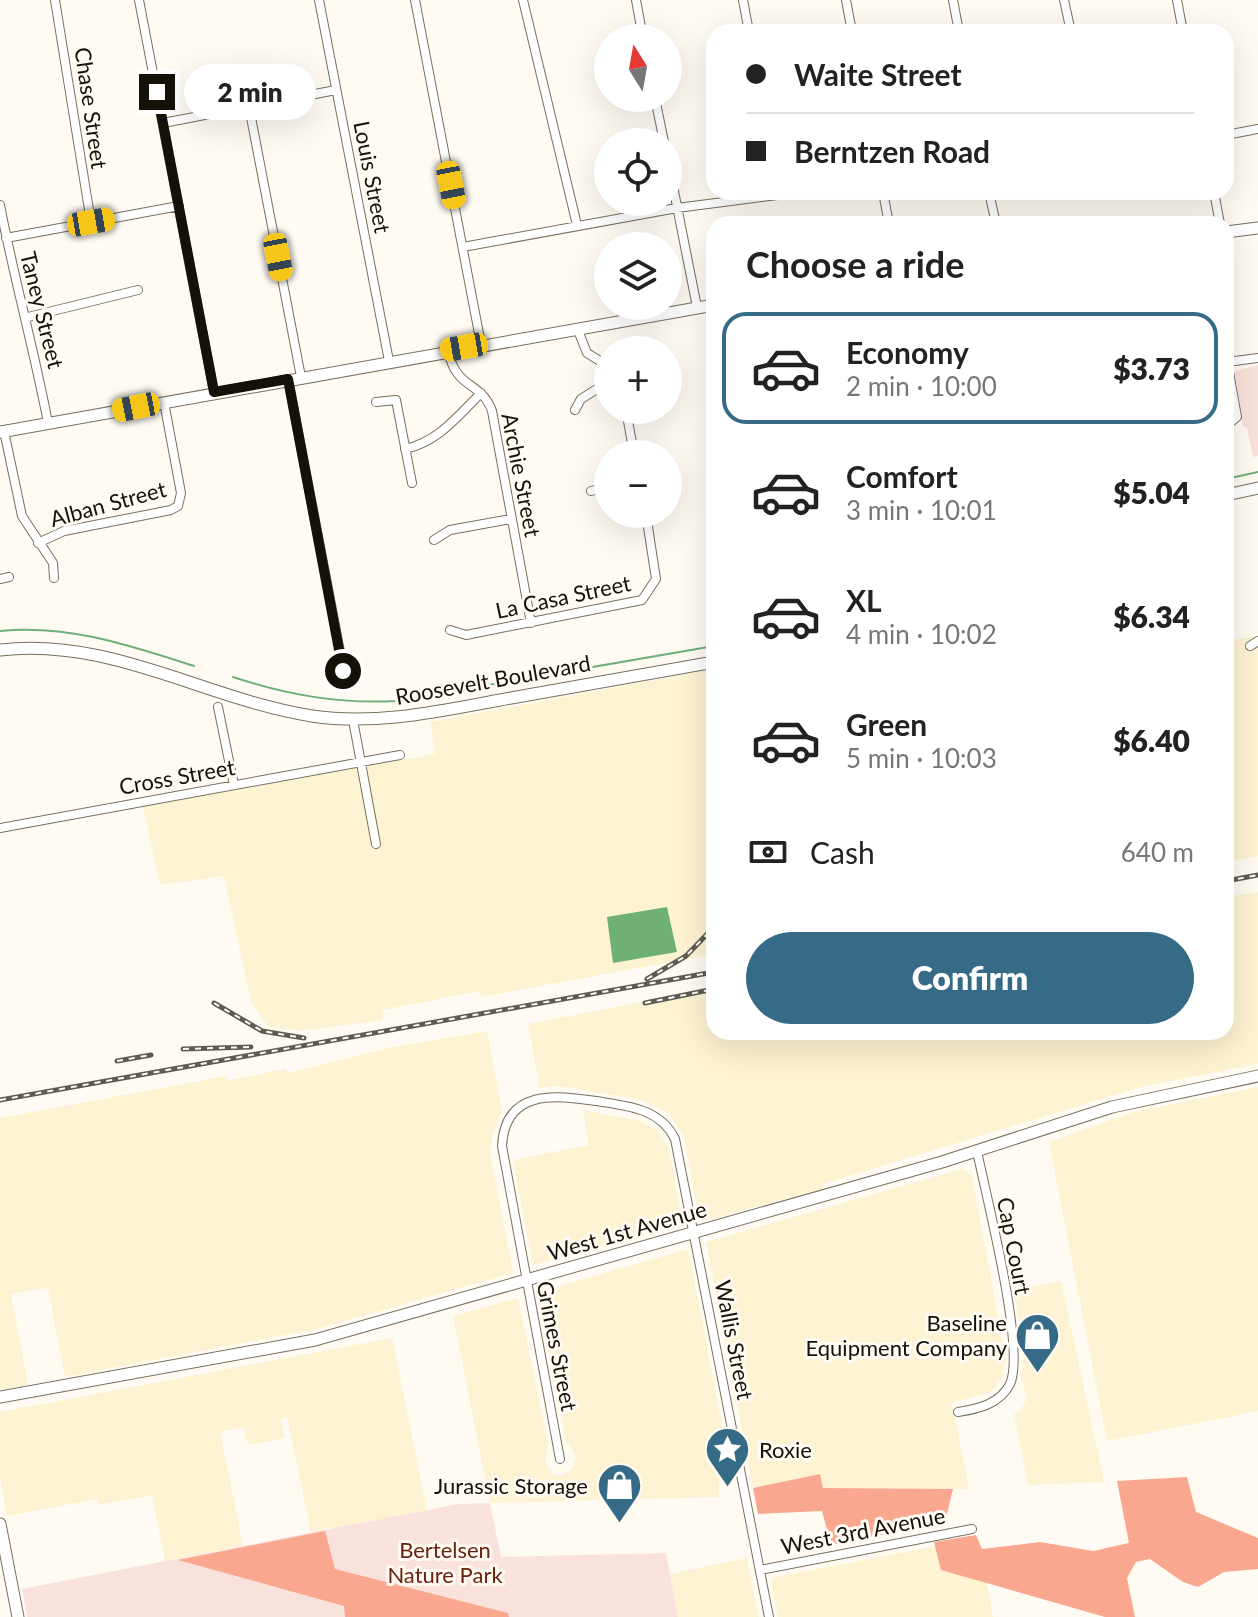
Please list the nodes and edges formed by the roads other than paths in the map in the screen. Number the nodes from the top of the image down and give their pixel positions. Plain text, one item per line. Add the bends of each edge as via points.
1 (55, 0) edge
2 (139, 0) edge
3 (319, 0) edge
4 (415, 0) edge
5 (523, 0) edge
6 (636, 0) edge
7 (743, 0) edge
8 (846, 0) edge
9 (953, 0) edge
10 (1064, 0) edge
11 (1177, 0) edge
12 (640, 24) edge
13 (748, 24) edge
14 (850, 24) edge
15 (958, 24) edge
16 (1069, 24) edge
17 (1182, 24) edge
18 (336, 90) junction
19 (249, 107) junction
20 (163, 123) junction
21 (1258, 129) edge
22 (1234, 134) edge
23 (732, 200) edge
24 (0, 205) edge
25 (179, 206) junction
26 (682, 207) edge
27 (630, 216) edge
28 (679, 216) edge
29 (91, 222) junction
30 (577, 225) junction
31 (1258, 228) edge
32 (1234, 231) edge
33 (6, 238) junction
34 (463, 247) junction
35 (138, 290) dead end
36 (706, 306) edge
37 (697, 307) junction
38 (28, 317) junction
39 (577, 327) junction
40 (481, 344) junction
41 (448, 350) junction
42 (594, 357) edge
43 (1258, 358) edge
44 (1234, 359) edge
45 (389, 361) junction
46 (301, 377) junction
47 (288, 379) junction
48 (594, 391) edge
49 (214, 392) junction
50 (481, 393) junction
51 (1234, 400) edge
52 (164, 402) junction
53 (376, 402) dead end
54 (575, 410) dead end
55 (1234, 419) edge
56 (48, 423) junction
57 (2, 431) edge
58 (405, 449) junction
59 (412, 483) dead end
60 (1258, 488) edge
61 (594, 490) edge
62 (591, 491) dead end
63 (1234, 493) edge
64 (511, 519) junction
65 (648, 528) edge
66 (434, 540) dead end
67 (38, 543) junction
68 (54, 578) dead end
69 (531, 623) junction
70 (450, 630) dead end
71 (0, 650) edge
72 (706, 663) edge
73 (346, 683) dead end
74 (218, 707) dead end
75 (353, 720) junction
76 (400, 755) dead end
77 (361, 762) junction
78 (234, 785) junction
79 (0, 828) edge
80 (376, 844) dead end
81 (1258, 1076) edge
82 (662, 1120) joint
83 (977, 1151) junction
84 (694, 1232) junction
85 (527, 1280) junction
86 (1004, 1394) junction
87 (0, 1397) edge
88 (1012, 1401) dead end
89 (958, 1412) dead end
90 (560, 1459) dead end
91 (0, 1524) edge
92 (972, 1529) dead end
93 (760, 1570) junction
94 (18, 1617) edge
95 (769, 1617) edge

1 - 29 street, Chase Street
2 - 20 street
3 - 18 street, Louis Street
4 - 34 street
5 - 30 street
6 - 12 street
7 - 13 street
8 - 14 street
9 - 15 street
10 - 16 street
11 - 17 street
18 - 19 street
18 - 45 street, Louis Street
19 - 20 street
19 - 46 street
20 - 25 street
21 - 22 street
23 - 26 street
24 - 33 street, Taney Street
25 - 29 street
25 - 49 street
27 - 30 street
28 - 37 street
29 - 33 street
30 - 34 street
31 - 32 street
33 - 38 street, Taney Street
34 - 40 street
35 - 38 street
36 - 37 street
37 - 39 street
38 - 56 street, Taney Street
39 - 40 street
39 - 42 street
40 - 41 street
41 - 45 street
41 - 50 street, Archie Street via 454,373
43 - 44 street
45 - 46 street
46 - 47 street
47 - 49 street
47 - 73 street
48 - 54 street
49 - 52 street
50 - 58 street via 444,430
50 - 64 street, Archie Street via 492,411
51 - 55 street
52 - 56 street
52 - 67 street, Alban Street via 181,493 178,506 64,531
53 - 58 street via 396,400
56 - 57 street
57 - 67 street via 21,513
58 - 59 street
60 - 63 street
61 - 62 street
64 - 66 street via 450,530
64 - 69 street, Archie Street
65 - 69 street, La Casa Street via 656,579 648,595 632,605
67 - 68 street via 53,563
69 - 70 street, La Casa Street via 466,635
71 - 75 street, Roosevelt Boulevard via 79,650 277,708
72 - 75 street, Roosevelt Boulevard via 417,715
74 - 78 street
75 - 77 street
76 - 77 street, Cross Street
77 - 78 street, Cross Street
77 - 80 street
78 - 79 street, Cross Street
81 - 83 street, West 1st Avenue via 1124,1104
82 - 84 street, Wallis Street via 679,1151
82 - 85 street, Grimes Street via 633,1107 561,1096 546,1095 518,1109 508,1122 502,1146
83 - 84 street, West 1st Avenue
83 - 86 street, Cap Court via 1015,1352
84 - 85 street, West 1st Avenue
84 - 93 street, Wallis Street
85 - 87 street, West 1st Avenue via 302,1343
85 - 90 street, Grimes Street
86 - 88 street
86 - 89 street via 985,1406
91 - 94 street
92 - 93 street, West 3rd Avenue
93 - 95 street, Wallis Street

